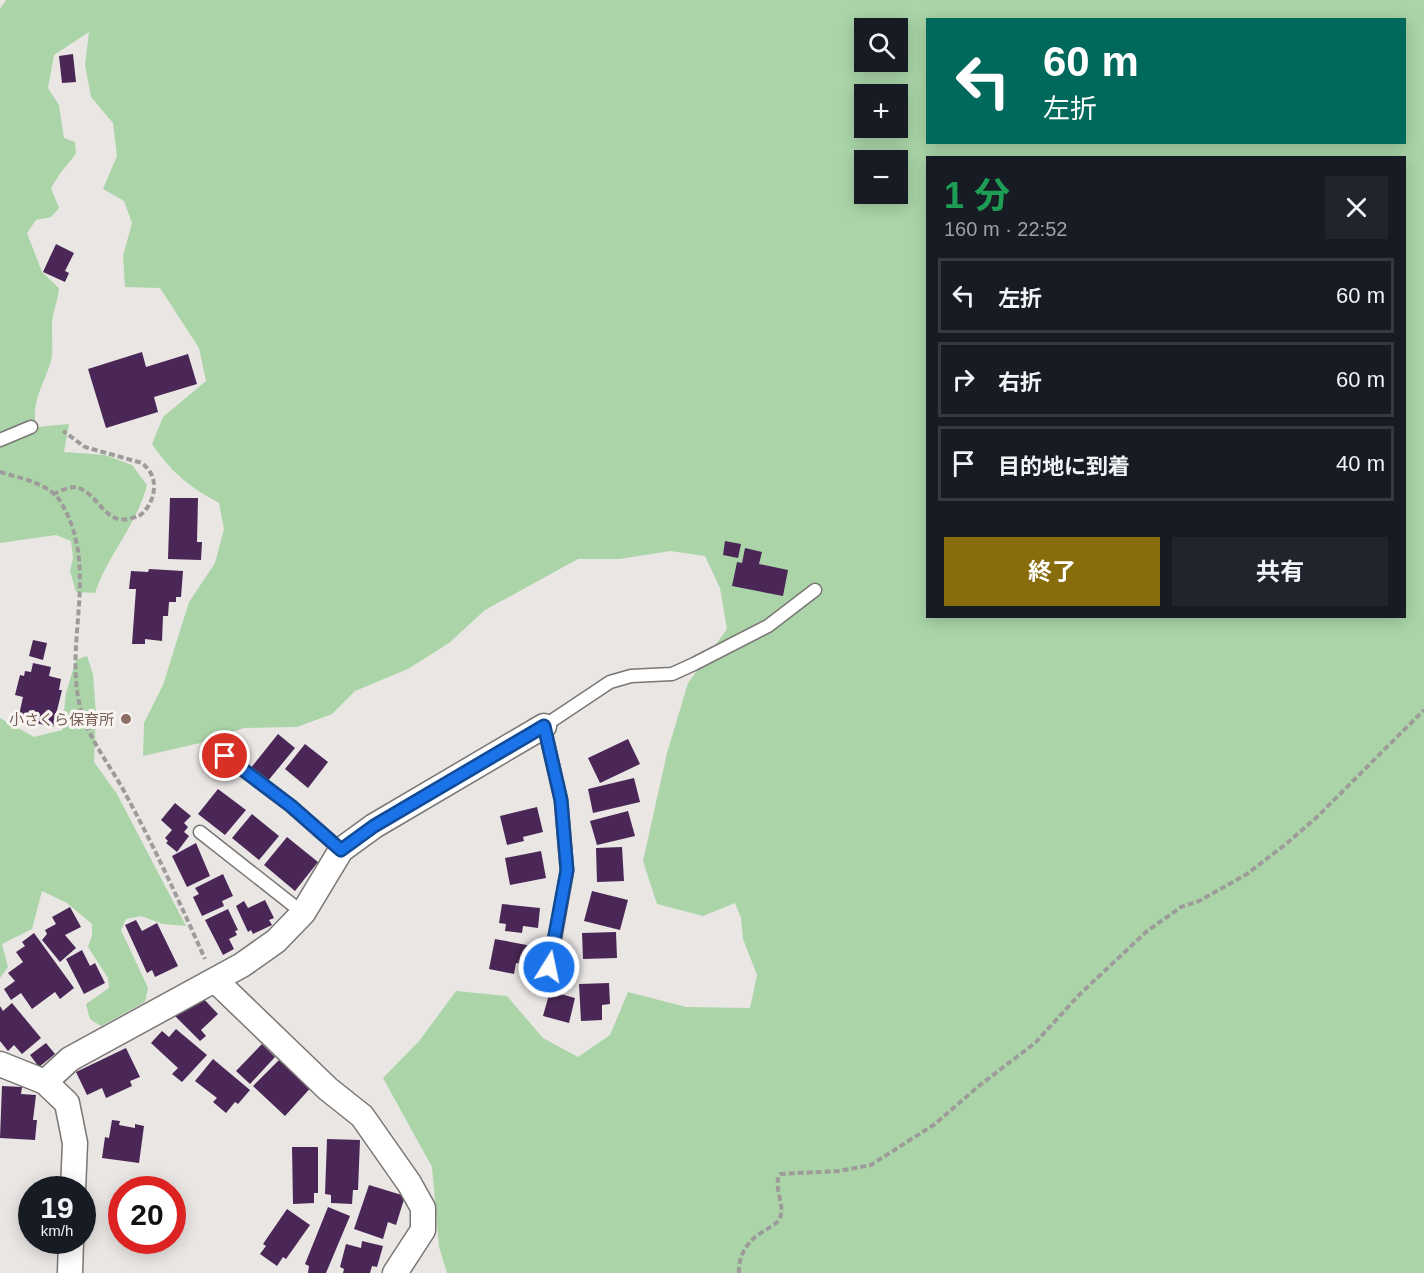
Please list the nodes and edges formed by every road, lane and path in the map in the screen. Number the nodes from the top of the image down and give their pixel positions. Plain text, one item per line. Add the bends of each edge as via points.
1 (31, 428) dead end
2 (63, 431) dead end
3 (0, 440) edge
4 (0, 472) edge
5 (53, 494) junction
6 (815, 590) dead end
7 (1424, 710) edge
8 (544, 726) junction
9 (225, 756) dead end
10 (200, 832) dead end
11 (341, 850) junction
12 (303, 913) junction
13 (549, 967) dead end
14 (216, 981) junction
15 (0, 1064) edge
16 (45, 1082) junction
17 (74, 1176) edge
18 (71, 1254) edge
19 (70, 1273) edge
20 (395, 1273) edge
21 (739, 1273) edge

1 - 3 lane
2 - 5 path via 85,447 142,463 154,478 154,489 149,506 141,515 128,520 108,515 78,488
4 - 5 path via 44,487
5 - 14 path via 79,549 78,688 85,722 155,848
6 - 8 lane via 768,626 694,664 672,674 631,676 610,682
7 - 21 path via 1286,844 1247,873 1181,907 1146,932 1035,1043 935,1124 870,1165 780,1174 776,1181 781,1213 778,1220 749,1243 740,1258
8 - 11 street via 374,826
8 - 13 lane via 561,800 567,870
9 - 11 lane
10 - 12 lane
11 - 12 street
12 - 14 street via 276,941
14 - 16 street via 70,1059
14 - 20 street via 328,1089 362,1116 409,1183 423,1208 423,1230
15 - 16 street
16 - 17 street via 67,1103 75,1143
18 - 19 street

